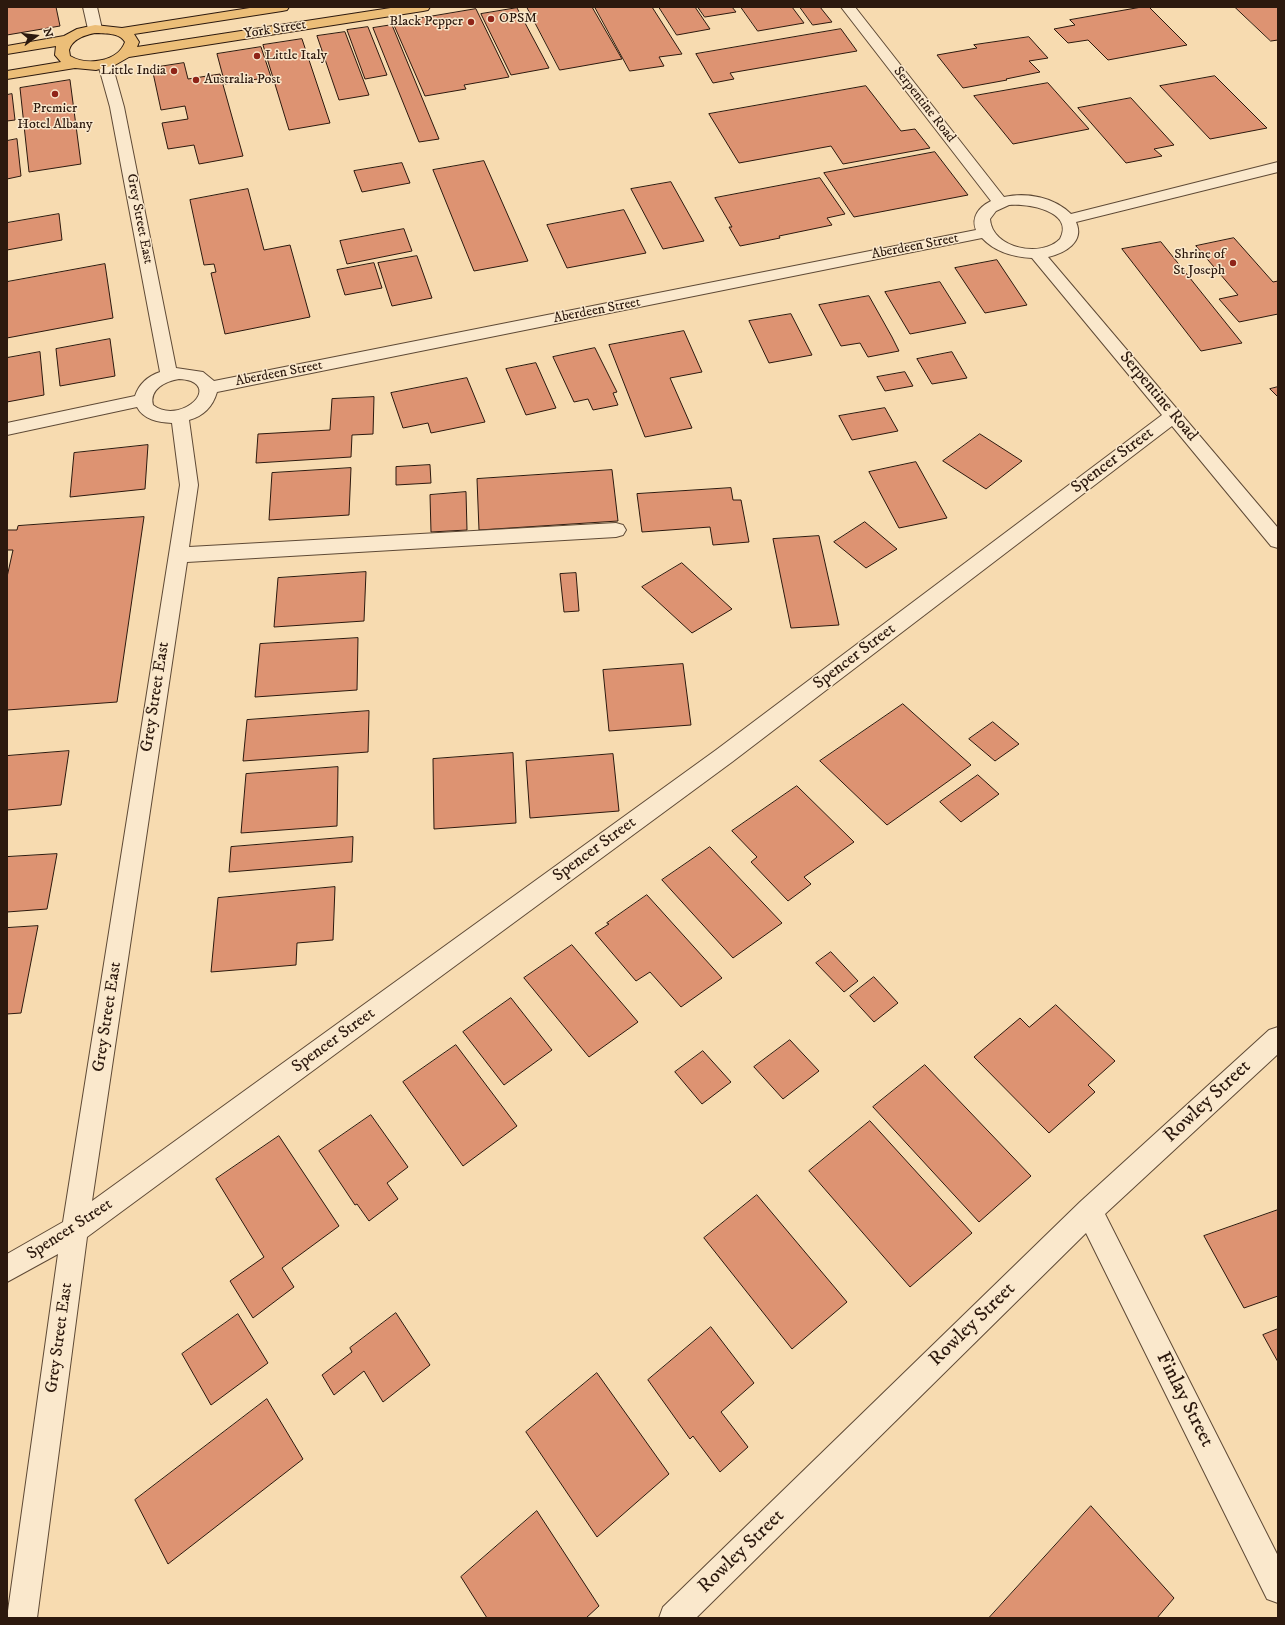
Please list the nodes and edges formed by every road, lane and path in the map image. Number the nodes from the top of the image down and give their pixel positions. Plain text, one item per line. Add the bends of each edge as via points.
1 (90, 7) edge
2 (282, 7) edge
3 (423, 7) edge
4 (848, 7) edge
5 (95, 29) junction
6 (122, 32) junction
7 (67, 40) junction
8 (7, 50) edge
9 (127, 54) junction
10 (74, 64) junction
11 (105, 64) junction
12 (7, 75) edge
13 (1278, 167) edge
14 (1000, 203) junction
15 (1068, 219) junction
16 (985, 233) junction
17 (1037, 254) junction
18 (169, 375) junction
19 (209, 388) junction
20 (142, 400) junction
21 (1173, 416) junction
22 (180, 417) junction
23 (7, 428) edge
24 (616, 530) dead end
25 (1278, 541) edge
26 (178, 555) junction
27 (1278, 1038) edge
28 (1089, 1211) junction
29 (75, 1230) junction
30 (7, 1269) edge
31 (1278, 1588) edge
32 (22, 1618) edge
33 (674, 1618) edge

1 - 5 street
2 - 6 main road, York Street
3 - 9 main road, York Street
4 - 14 street, Serpentine Road
5 - 6 main road, York Street
5 - 7 main road via 79,33
6 - 9 main road via 132,41
7 - 8 main road
7 - 10 main road via 61,54 65,60
9 - 11 main road, York Street
10 - 11 main road, York Street
10 - 12 main road
11 - 18 street, Grey Street East via 120,123
13 - 15 street
14 - 15 street via 1031,200 1046,204
14 - 16 street via 989,208 983,216 982,225
15 - 17 street via 1072,229 1070,238 1064,246
16 - 17 street via 994,242 1007,248
16 - 19 street, Aberdeen Street
17 - 21 street, Serpentine Road
18 - 19 street via 191,374 200,377
18 - 20 street via 149,385
19 - 22 street via 209,395 202,405
20 - 22 street via 144,407 150,412 168,418
20 - 23 street
21 - 25 street, Serpentine Road
21 - 29 street, Spencer Street via 724,756
22 - 26 street, Grey Street East via 188,485
24 - 26 street
26 - 29 street, Grey Street East
27 - 28 street, Rowley Street
28 - 31 street, Finlay Street
28 - 33 street, Rowley Street
29 - 30 street, Spencer Street
29 - 32 street, Grey Street East

